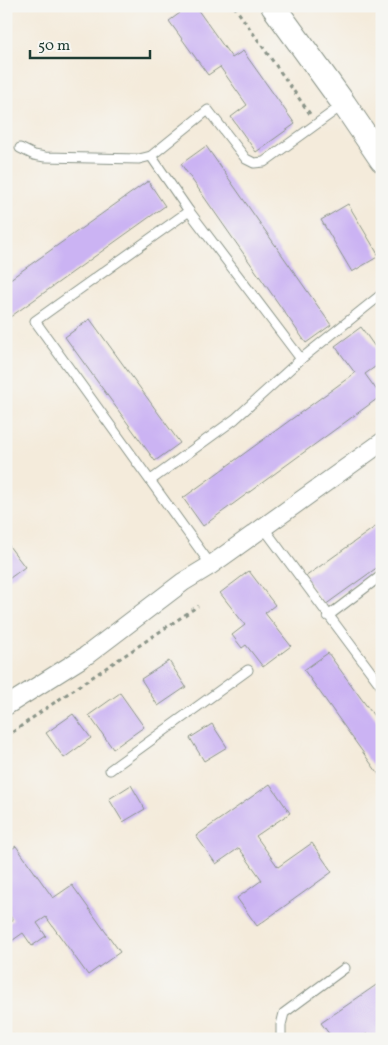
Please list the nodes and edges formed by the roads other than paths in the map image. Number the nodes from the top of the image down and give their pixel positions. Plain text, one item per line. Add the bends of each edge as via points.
1 (273, 6) edge
2 (344, 104) junction
3 (378, 147) edge
4 (20, 148) dead end
5 (151, 156) junction
6 (189, 211) junction
7 (382, 294) edge
8 (301, 359) junction
9 (382, 442) edge
10 (151, 480) junction
11 (263, 527) junction
12 (211, 565) junction
13 (382, 575) edge
14 (328, 616) junction
15 (248, 670) dead end
16 (382, 687) edge
17 (6, 706) edge
18 (110, 770) dead end
19 (345, 968) dead end
20 (281, 1039) edge

1 - 2 main road
2 - 3 main road
2 - 5 lane via 264,162 254,163 246,159 208,110
4 - 5 lane via 45,157 138,159
5 - 6 lane
6 - 8 lane
6 - 10 lane via 36,321
7 - 8 lane
8 - 10 lane via 236,419
9 - 11 street
10 - 12 lane
11 - 12 street
11 - 14 lane
12 - 17 street via 183,582 87,655
13 - 14 lane
14 - 16 lane
15 - 18 lane
19 - 20 lane via 284,1012

